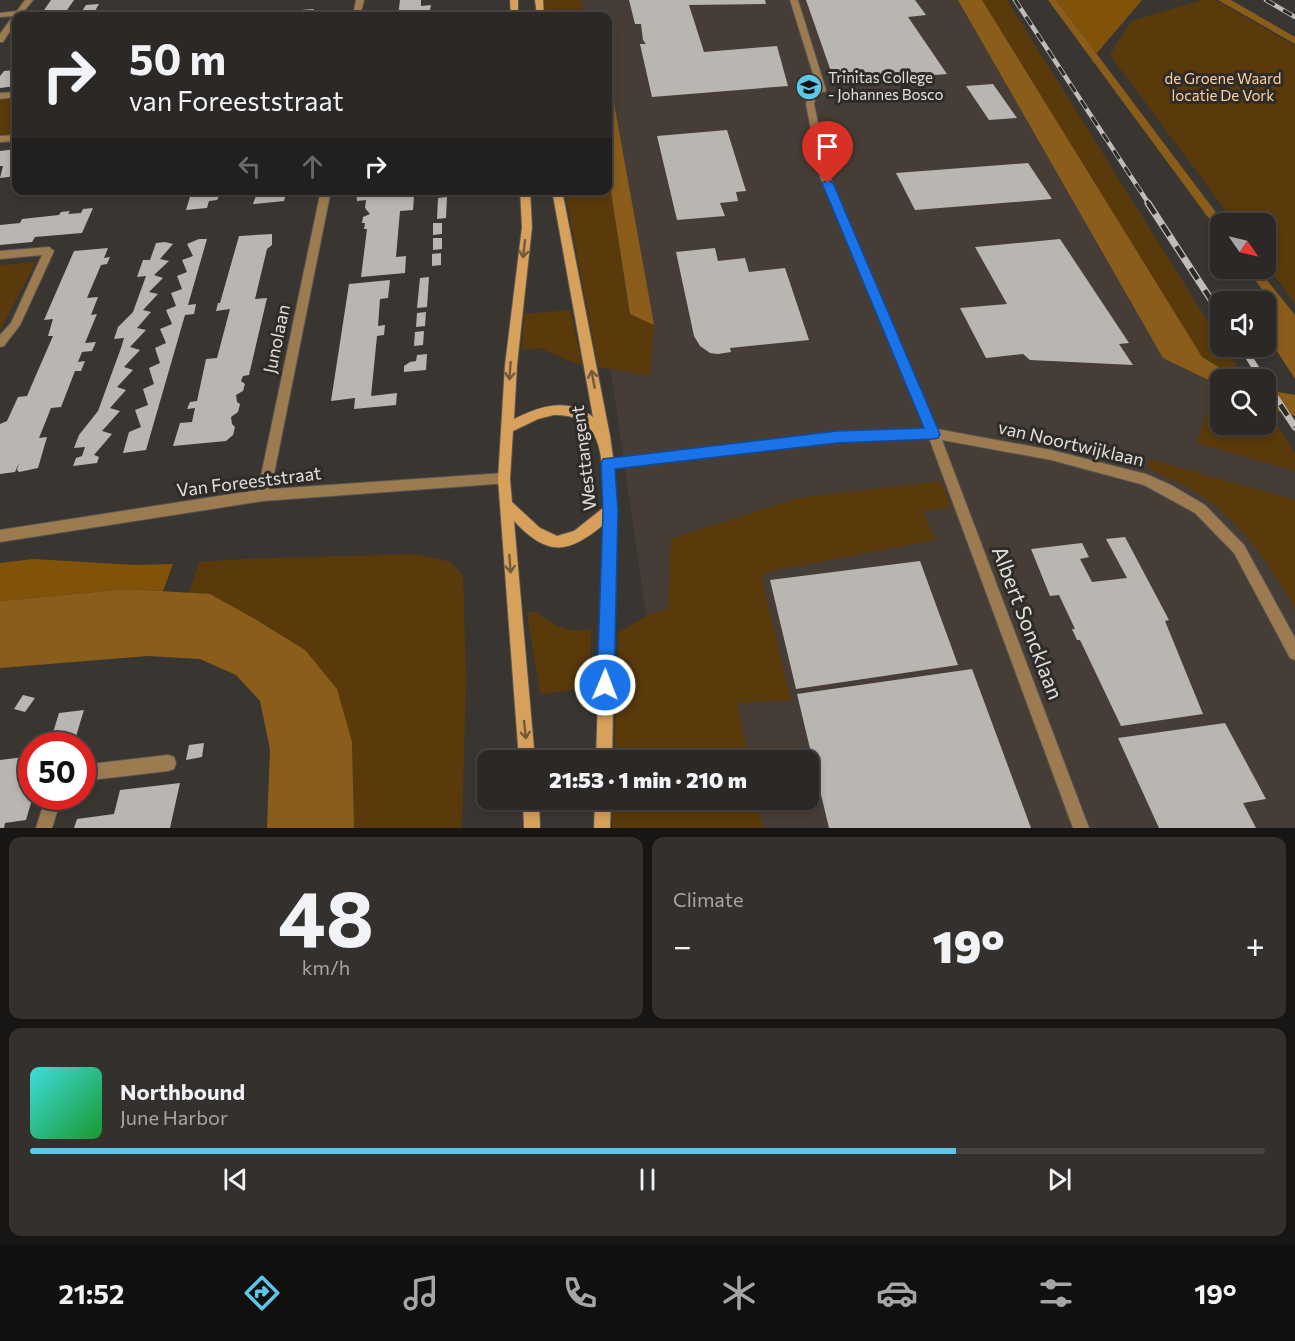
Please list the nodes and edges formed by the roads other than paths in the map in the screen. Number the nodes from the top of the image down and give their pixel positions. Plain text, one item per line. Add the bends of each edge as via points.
1 (794, 0) edge
2 (12, 24) edge
3 (0, 40) edge
4 (325, 195) edge
5 (525, 195) edge
6 (558, 195) edge
7 (0, 255) edge
8 (0, 343) edge
9 (507, 428) junction
10 (933, 434) junction
11 (604, 436) junction
12 (608, 464) junction
13 (504, 478) junction
14 (263, 495) junction
15 (507, 505) junction
16 (610, 511) junction
17 (0, 536) edge
18 (1295, 653) edge
19 (526, 750) edge
20 (603, 750) edge
21 (168, 763) dead end
22 (96, 771) edge
23 (50, 810) edge
24 (531, 810) edge
25 (603, 810) edge
26 (44, 828) edge
27 (532, 828) edge
28 (602, 828) edge
29 (1081, 828) edge

1 - 10 street, Albert Soncklaan via 822,90 813,95 810,104 825,177
2 - 3 street
4 - 14 street, Junolaan
5 -> 9 main road via 526,227
11 -> 6 main road, Westtangent
7 - 8 street via 49,251 15,326
9 - 11 main road via 540,412 559,409 583,416
9 - 13 main road
10 - 12 street via 837,437
10 - 18 street, van Noortwijklaan via 1093,465 1146,480 1186,500 1239,549
10 - 29 street, Albert Soncklaan
11 - 12 main road, Westtangent
12 - 16 main road, Westtangent
13 - 14 street, Van Foreeststraat
13 - 15 main road
14 - 17 street, Van Foreeststraat
15 - 16 main road via 532,532 557,544 574,538
15 -> 19 main road
16 - 20 main road, Westtangent
21 - 22 street
23 - 26 street
24 - 27 main road
25 - 28 main road

